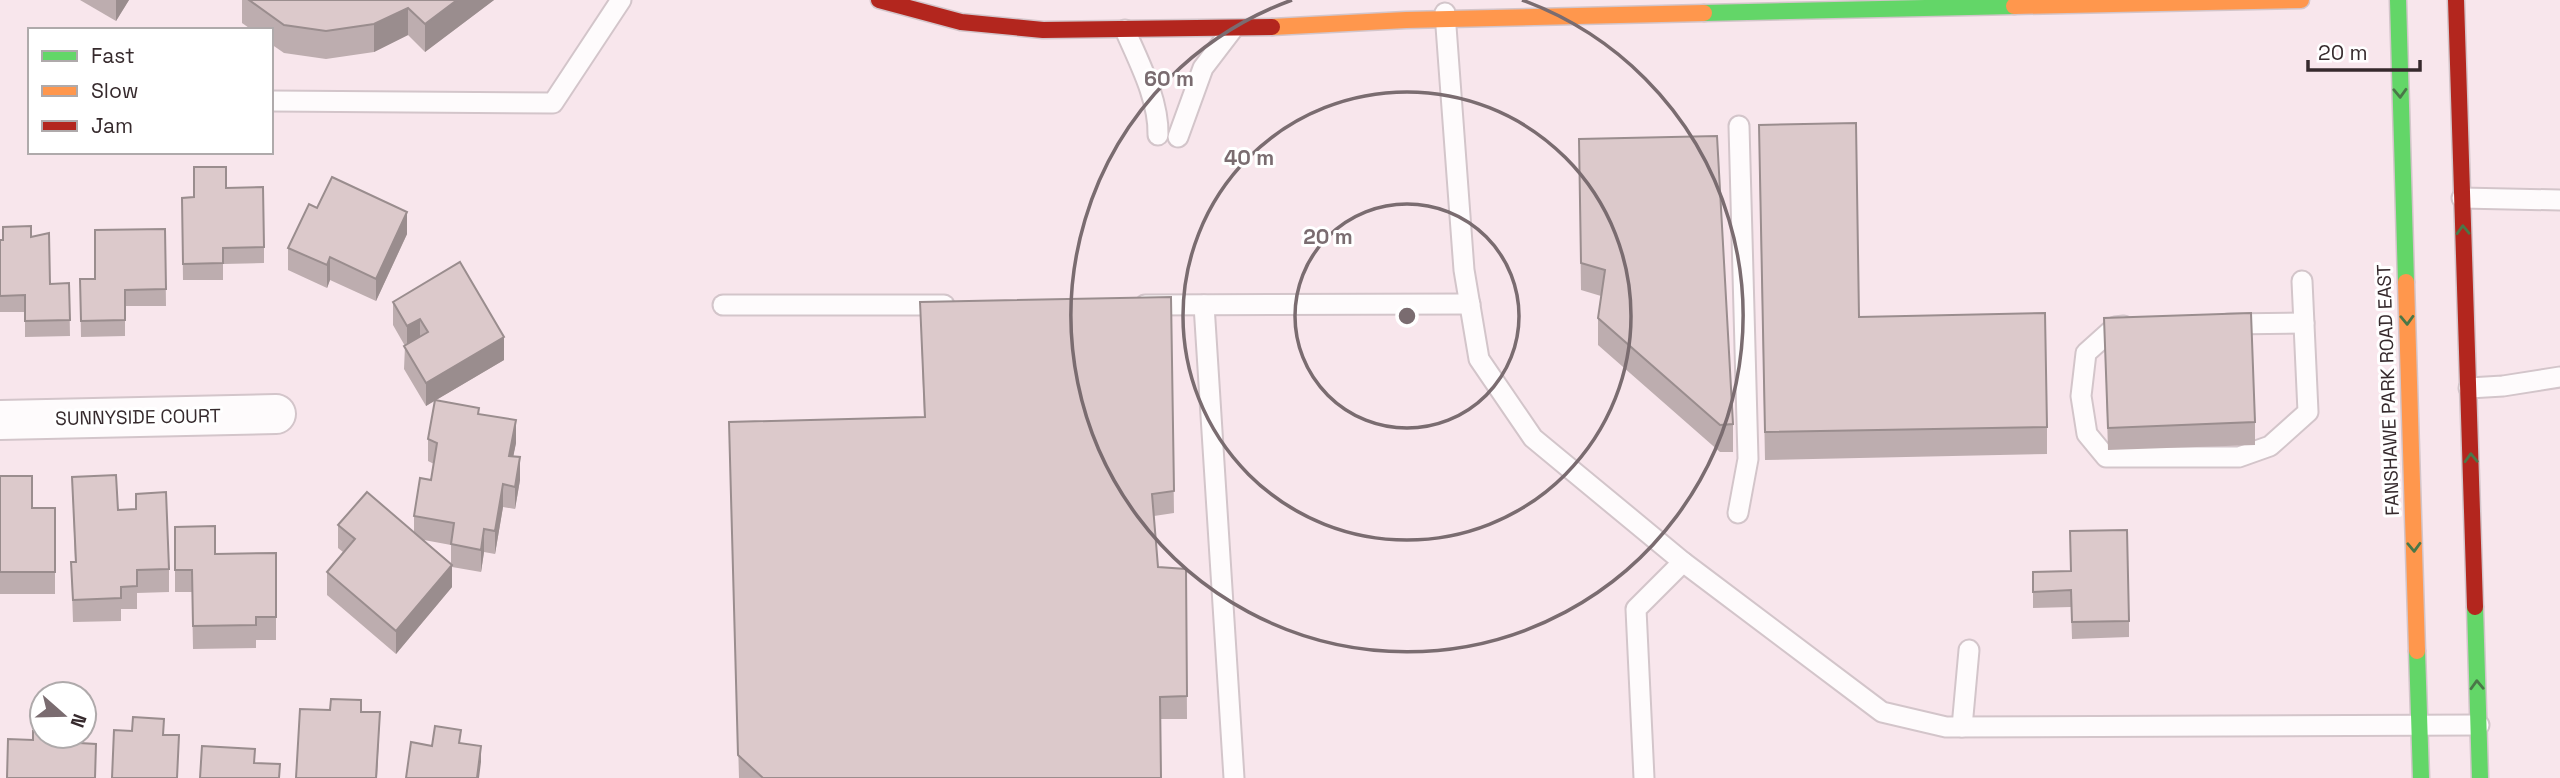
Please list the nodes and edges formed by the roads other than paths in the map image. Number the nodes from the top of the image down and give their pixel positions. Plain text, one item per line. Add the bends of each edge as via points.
1 (621, 0) edge
2 (879, 0) edge
3 (2301, 0) edge
4 (2398, 0) edge
5 (2456, 0) edge
6 (1846, 5) edge
7 (1445, 10) edge
8 (1233, 29) junction
9 (1125, 30) junction
10 (273, 101) edge
11 (1739, 126) dead end
12 (2462, 198) junction
13 (2560, 200) edge
14 (2302, 281) dead end
15 (1470, 304) junction
16 (723, 305) dead end
17 (957, 305) edge
18 (1122, 305) edge
19 (1205, 305) junction
20 (2304, 323) junction
21 (2210, 325) edge
22 (2142, 326) edge
23 (2560, 377) edge
24 (2469, 388) junction
25 (276, 414) dead end
26 (0, 420) edge
27 (1738, 513) dead end
28 (1683, 562) junction
29 (1969, 650) dead end
30 (2479, 726) junction
31 (1962, 727) junction
32 (2420, 727) junction
33 (1234, 778) edge
34 (1644, 778) edge
35 (2421, 778) edge
36 (2480, 778) edge

1 - 10 lane via 554,103
2 - 9 main road via 961,22 1043,30
3 - 6 main road
4 -> 32 main road, FANSHAWE PARK ROAD EAST
5 - 12 main road
6 - 7 main road
7 - 8 main road
7 - 15 lane
8 - 9 main road
8 - 9 lane via 1203,68 1168,136
11 - 27 lane via 1748,459
12 - 13 lane
24 -> 12 main road
14 - 20 lane
15 - 19 lane
15 - 28 lane via 1479,359 1533,438
16 - 17 lane
18 - 19 lane
19 - 33 lane
20 - 21 lane
20 - 22 lane via 2308,412 2270,446 2239,457 2106,457 2087,435 2081,396 2086,353 2115,327
23 - 24 lane
30 -> 24 main road
25 - 26 street, SUNNYSIDE COURT
28 - 31 lane via 1882,712
28 - 34 lane via 1636,609
29 - 31 lane
30 - 32 lane
30 - 36 main road
31 - 32 lane
32 - 35 main road, FANSHAWE PARK ROAD EAST

